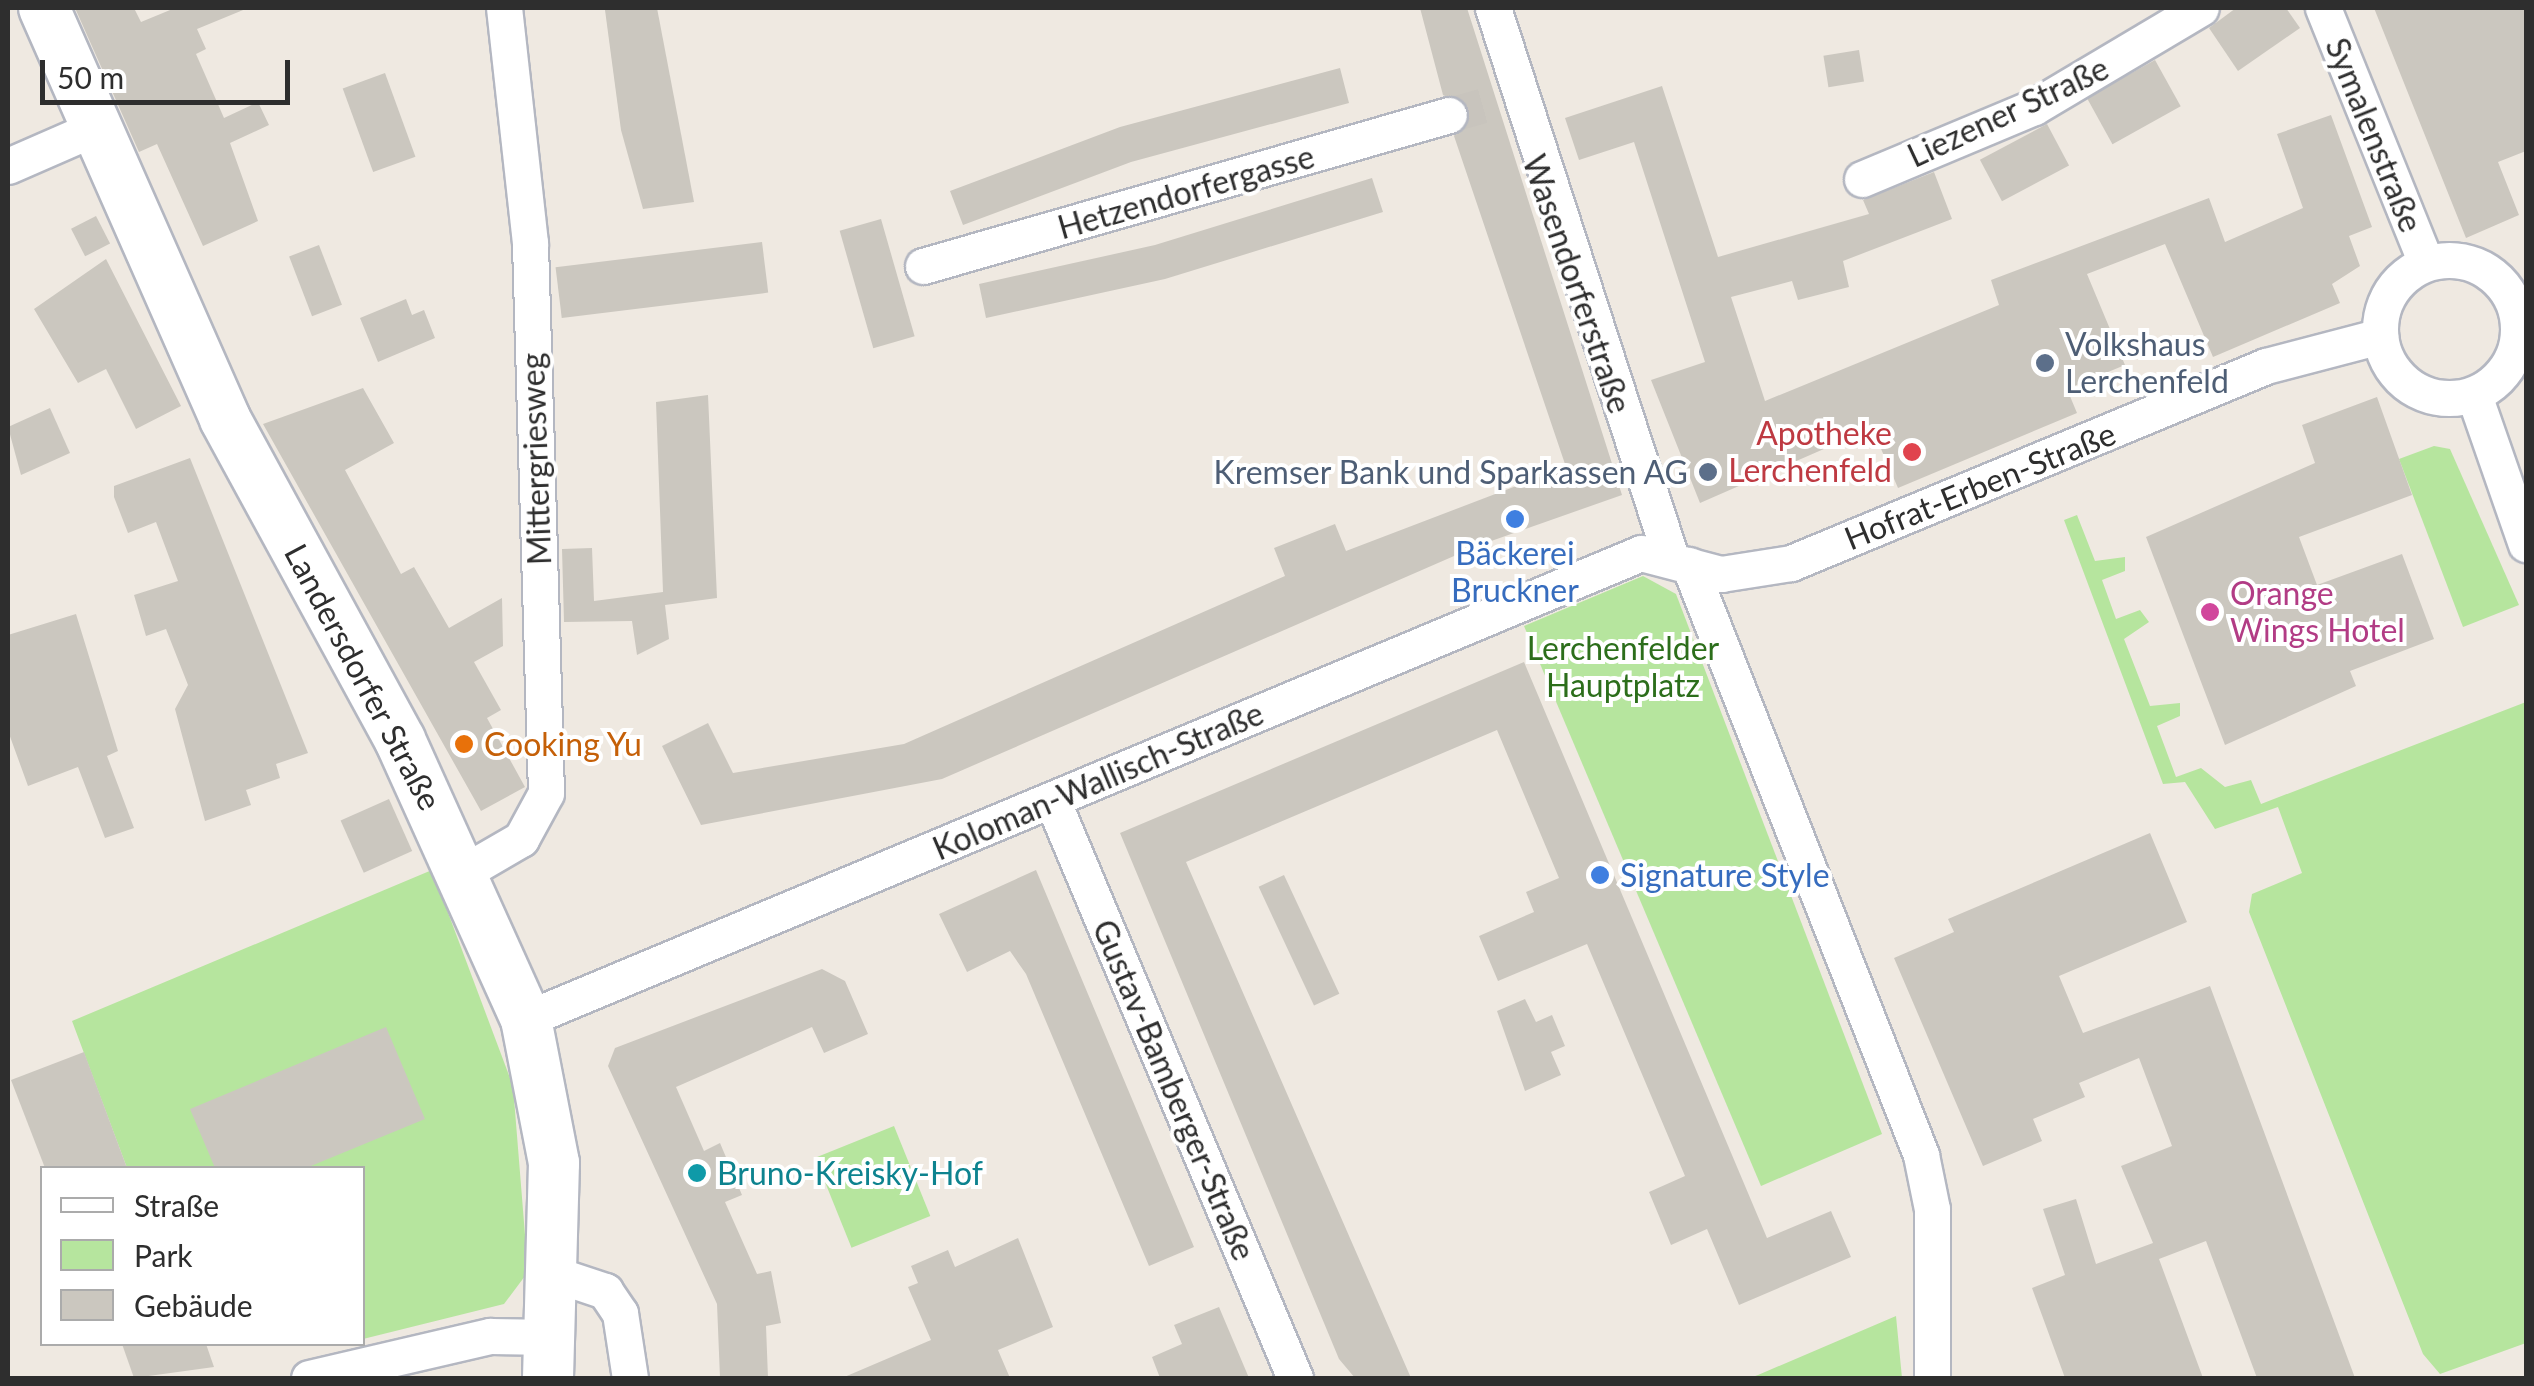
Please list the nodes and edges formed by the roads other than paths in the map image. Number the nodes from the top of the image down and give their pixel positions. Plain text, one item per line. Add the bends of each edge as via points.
1 (44, 8) edge
2 (504, 8) edge
3 (1492, 8) edge
4 (2201, 8) edge
5 (2323, 8) edge
6 (1448, 116) tunnel mouth
7 (95, 128) junction
8 (8, 166) edge
9 (1862, 179) dead end
10 (2426, 264) junction
11 (924, 266) dead end
12 (2515, 279) edge
13 (2380, 336) junction
14 (2474, 395) junction
15 (2526, 544) edge
16 (1680, 562) junction
17 (1053, 802) junction
18 (464, 872) junction
19 (526, 1019) junction
20 (557, 1274) junction
21 (551, 1358) edge
22 (309, 1378) edge
23 (630, 1378) edge
24 (1295, 1378) edge
25 (1932, 1378) edge

1 - 7 main road, Landersdorfer Straße
2 - 18 street, Mittergriesweg via 530,243 546,793 521,839
3 - 16 street, Wasendorferstraße via 1503,100
4 - 9 street, Liezener Straße via 2034,107
5 - 10 street, Symalenstraße
6 - 11 street, Hetzendorfergasse
7 - 8 street
7 - 18 main road, Landersdorfer Straße via 226,419
10 - 12 street via 2458,260
10 - 13 street via 2400,280
12 - 14 street via 2517,346 2502,376
13 - 14 street via 2412,388 2442,399
13 - 16 street, Hofrat-Erben-Straße via 2266,366 1791,563 1738,574
14 - 15 street
16 - 17 street, Koloman-Wallisch-Straße via 1625,559
16 - 25 street via 1921,1155 1932,1210
17 - 19 street, Koloman-Wallisch-Straße
17 - 24 street, Gustav-Bamberger-Straße
18 - 19 main road, Landersdorfer Straße
19 - 20 main road, Landersdorfer Straße via 554,1163
20 - 21 main road, Landersdorfer Straße
20 - 23 street via 605,1291 620,1314
21 - 22 street via 490,1336

